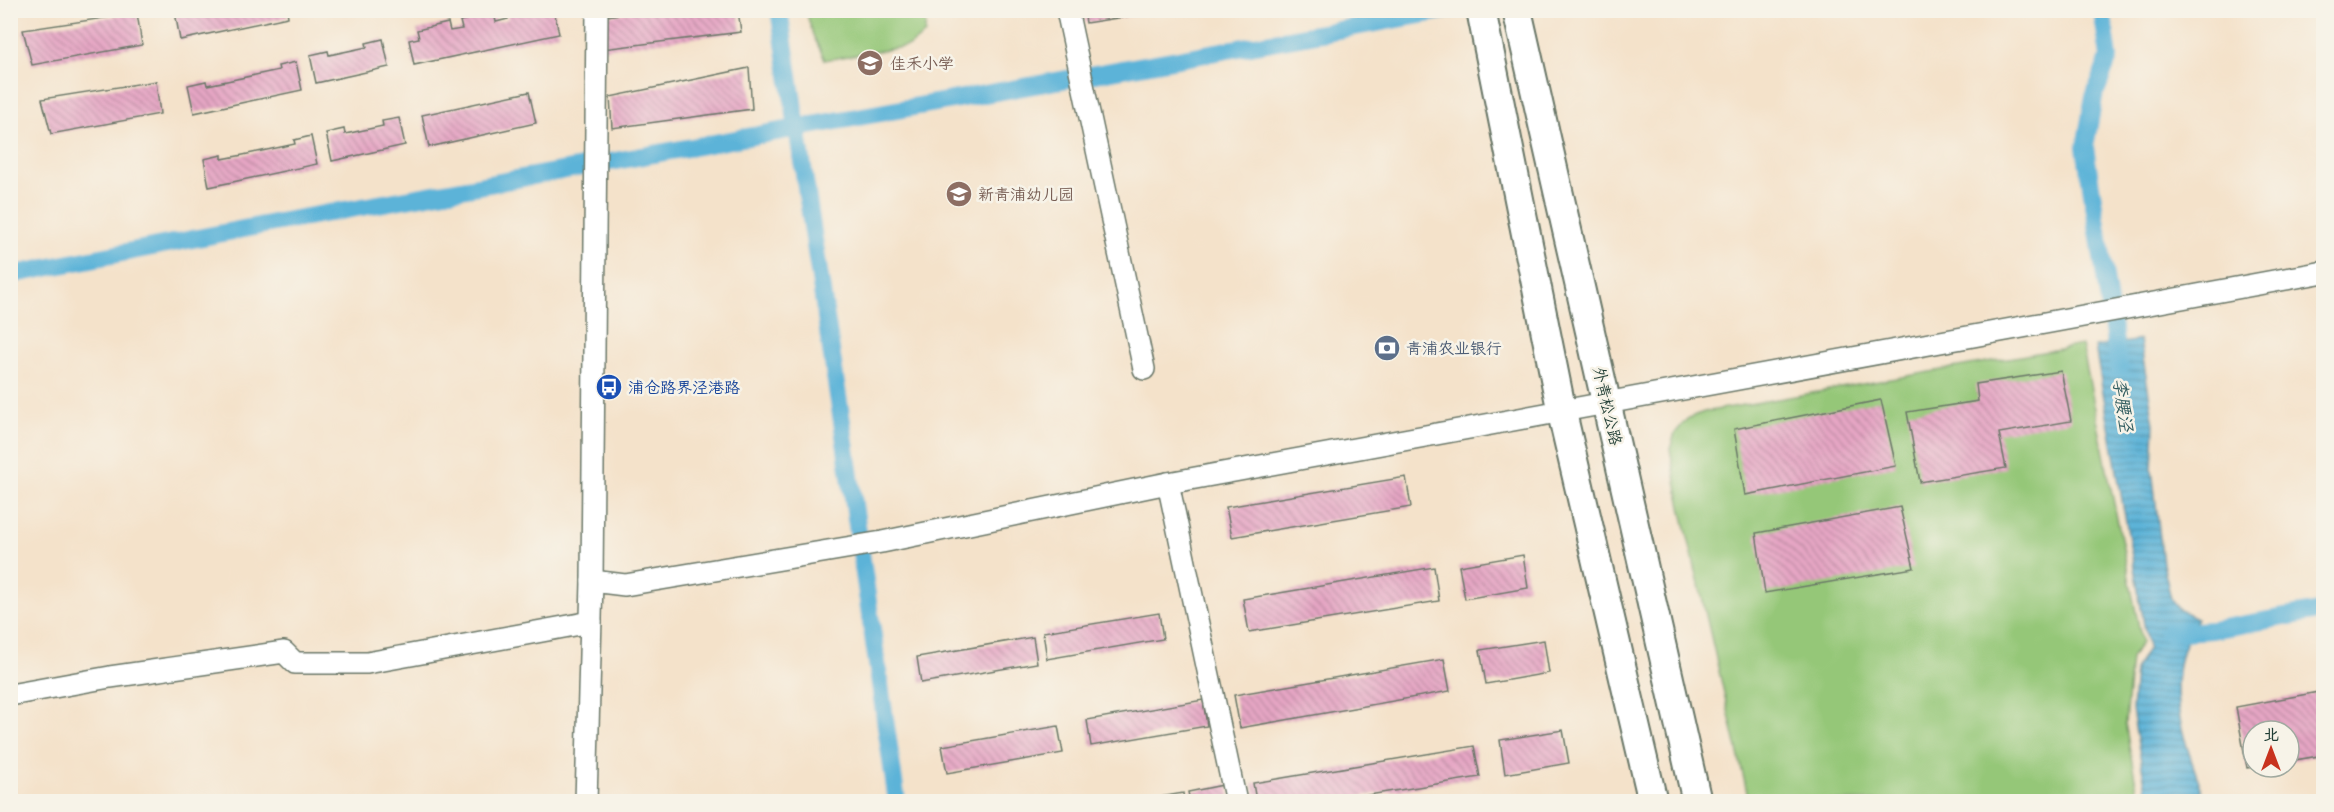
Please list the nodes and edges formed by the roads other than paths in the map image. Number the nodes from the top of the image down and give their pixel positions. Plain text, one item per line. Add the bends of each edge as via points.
1 (597, 10) edge
2 (1067, 10) edge
3 (1481, 10) edge
4 (1519, 19) edge
5 (2324, 272) edge
6 (1144, 369) dead end
7 (1607, 403) junction
8 (1562, 412) junction
9 (1168, 483) junction
10 (591, 581) junction
11 (591, 622) junction
12 (10, 694) edge
13 (586, 801) edge
14 (1236, 801) edge
15 (1653, 801) edge
16 (1697, 801) edge

1 - 10 street
2 - 6 street
3 - 8 main road
4 - 7 main road, 外青松公路
5 - 7 street
7 - 8 street
7 - 16 main road, 外青松公路
8 - 9 street
8 - 15 main road
9 - 10 street via 835,550 625,585
9 - 14 street
10 - 11 street
11 - 12 street via 367,663 295,663 284,652
11 - 13 street

